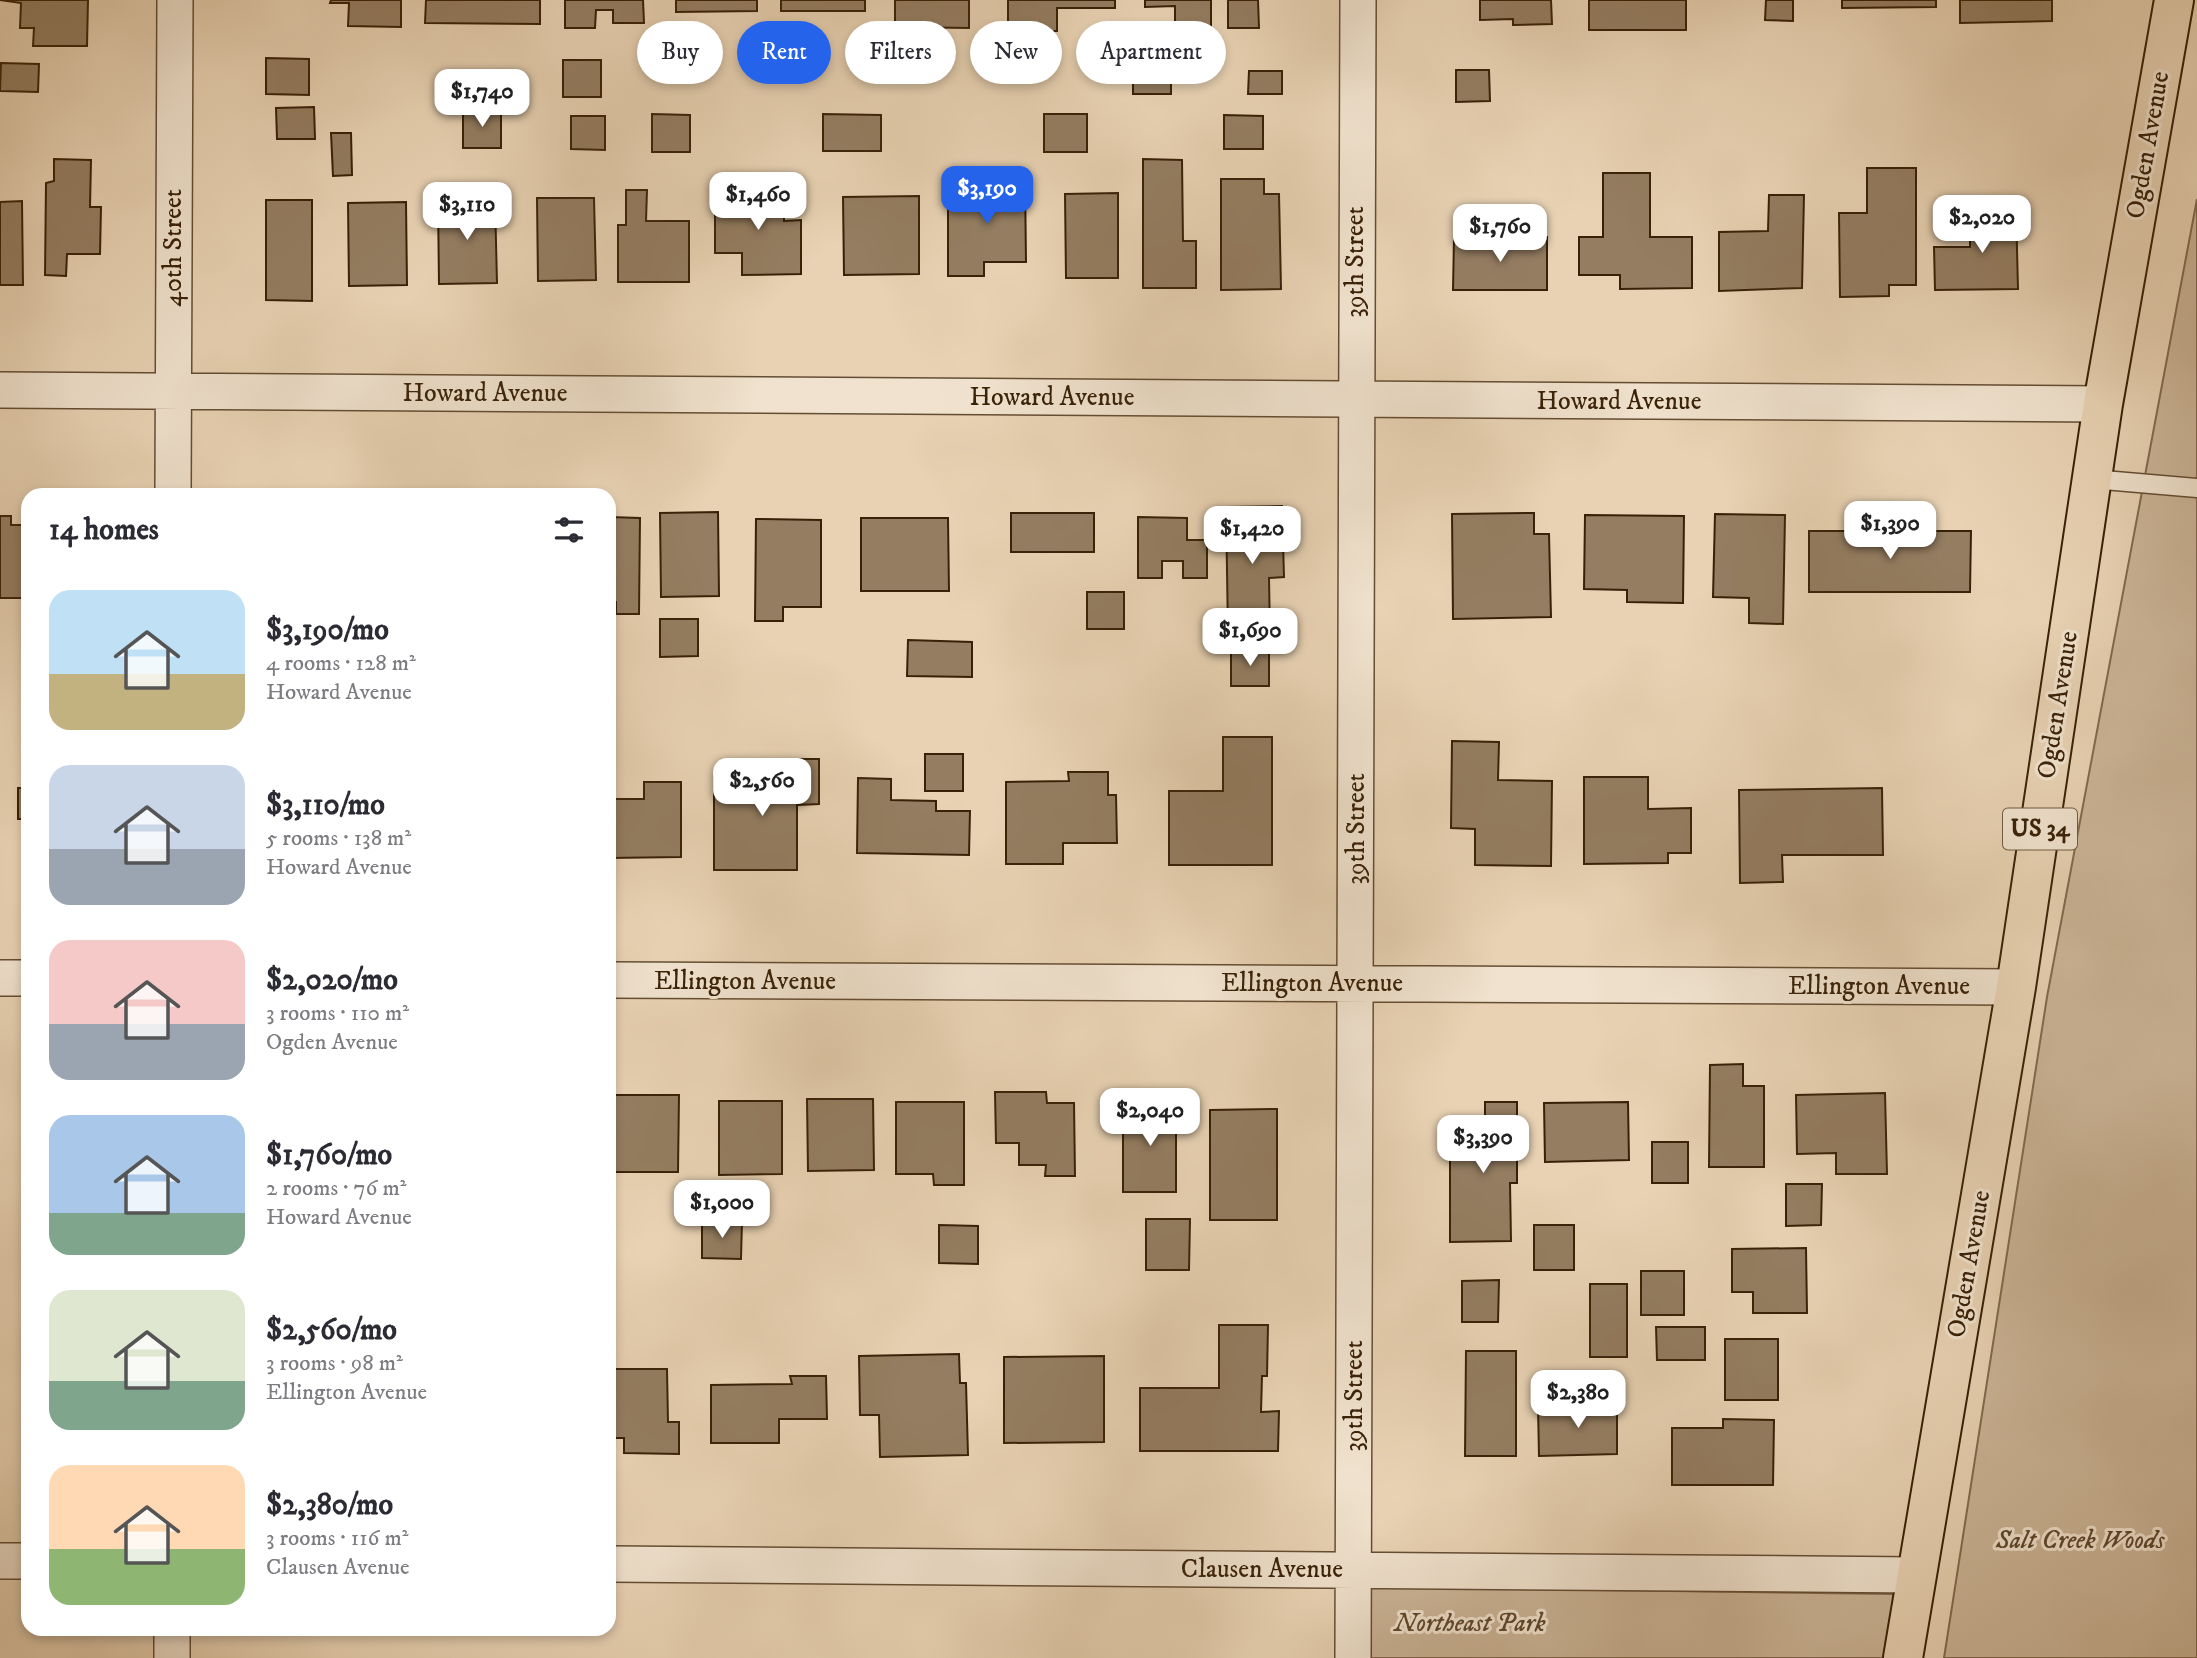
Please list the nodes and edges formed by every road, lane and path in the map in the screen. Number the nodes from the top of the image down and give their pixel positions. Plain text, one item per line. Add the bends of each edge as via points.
1 (175, 0) edge
2 (1357, 0) edge
3 (2174, 0) edge
4 (0, 390) edge
5 (173, 391) junction
6 (1355, 399) junction
7 (2103, 404) junction
8 (2092, 479) junction
9 (173, 488) edge
10 (2197, 488) edge
11 (0, 978) edge
12 (21, 978) edge
13 (616, 980) edge
14 (1356, 983) junction
15 (2016, 987) junction
16 (0, 1561) edge
17 (21, 1561) edge
18 (616, 1564) edge
19 (1352, 1570) junction
20 (1916, 1575) junction
21 (172, 1636) edge
22 (172, 1658) edge
23 (1353, 1658) edge
24 (1903, 1658) edge

1 - 5 street, 40th Street
2 - 6 street, 39th Street
3 - 7 main road, Ogden Avenue / US 34
4 - 5 street, Howard Avenue
5 - 6 street, Howard Avenue
5 - 9 street, 40th Street
6 - 7 street, Howard Avenue
6 - 14 street, 39th Street
7 - 8 main road, Ogden Avenue / US 34
8 - 10 lane
8 - 15 main road, Ogden Avenue / US 34
11 - 12 street
13 - 14 street, Ellington Avenue
14 - 15 street, Ellington Avenue
14 - 19 street, 39th Street
15 - 20 main road, Ogden Avenue / US 34
16 - 17 street
18 - 19 street, Clausen Avenue
19 - 20 street, Clausen Avenue
19 - 23 street, 39th Street
20 - 24 main road, Ogden Avenue / US 34
21 - 22 street

